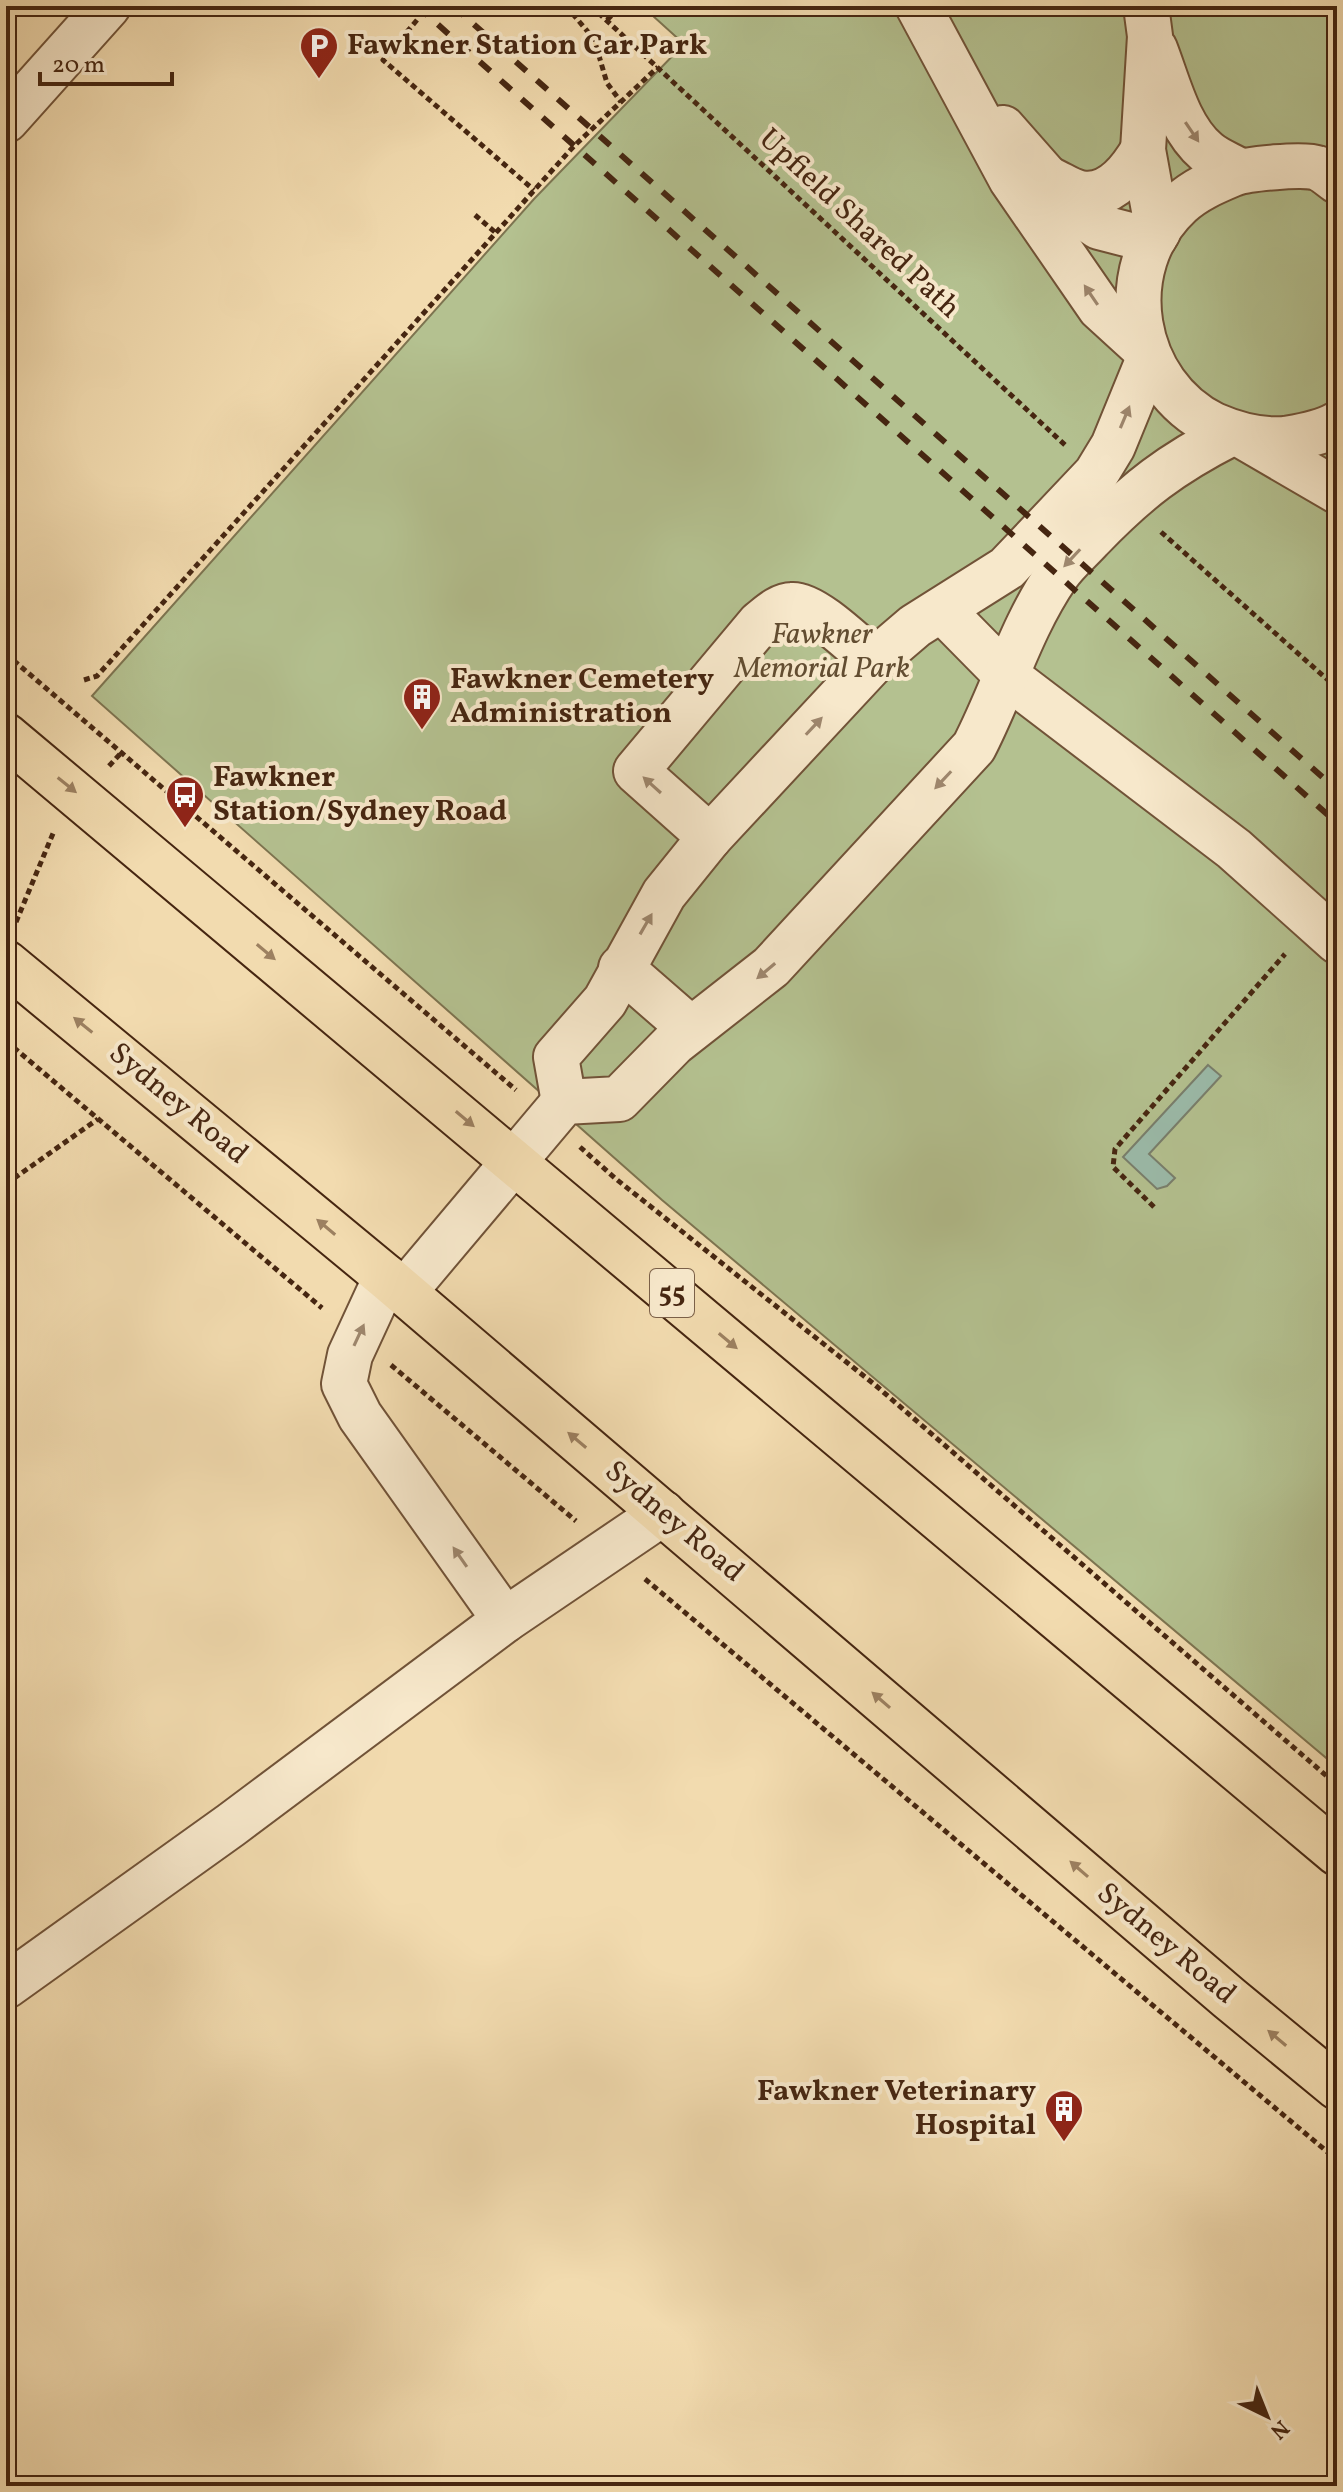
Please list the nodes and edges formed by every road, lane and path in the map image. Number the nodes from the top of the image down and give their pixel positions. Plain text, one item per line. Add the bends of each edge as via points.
1 (108, 6) edge
2 (566, 6) edge
3 (591, 6) edge
4 (621, 6) edge
5 (918, 6) edge
6 (417, 20) dead end
7 (607, 20) junction
8 (1148, 21) edge
9 (658, 67) junction
10 (955, 76) junction
11 (621, 102) junction
12 (6, 120) edge
13 (1143, 150) junction
14 (1330, 168) edge
15 (1240, 171) junction
16 (1051, 180) junction
17 (534, 190) junction
18 (475, 215) dead end
19 (496, 233) junction
20 (1156, 235) junction
21 (1148, 354) junction
22 (1337, 424) edge
23 (1237, 434) junction
24 (1111, 488) junction
25 (1337, 491) edge
26 (942, 610) junction
27 (6, 654) edge
28 (874, 661) junction
29 (1007, 676) junction
30 (84, 680) dead end
31 (1337, 688) edge
32 (6, 736) edge
33 (710, 837) junction
34 (1326, 931) edge
35 (6, 963) edge
36 (621, 968) junction
37 (691, 1029) junction
38 (6, 1041) edge
39 (556, 1110) junction
40 (98, 1119) junction
41 (515, 1161) junction
42 (6, 1184) edge
43 (1154, 1207) dead end
44 (395, 1284) junction
45 (358, 1338) junction
46 (663, 1513) junction
47 (610, 1549) junction
48 (505, 1620) junction
49 (1337, 1785) edge
50 (1337, 1853) edge
51 (6, 1986) edge
52 (1337, 2087) edge
53 (1337, 2160) edge

1 - 12 lane
2 - 11 path via 594,39 607,83
3 - 7 path, Upfield Shared Path
4 - 7 path
5 - 10 lane
6 - 17 path via 383,60
7 - 9 path, Upfield Shared Path
8 - 13 lane
8 -> 15 lane via 1190,131 1206,151
9 - 11 path
9 - 24 path, Upfield Shared Path
10 - 16 lane
21 -> 10 lane via 1100,308 1011,179
11 - 17 path
13 - 16 lane via 1130,171 1097,193 1079,193
13 - 20 lane
14 - 15 lane
15 - 20 lane via 1208,184 1179,205
16 - 20 lane via 1077,212 1099,227 1134,236
17 - 19 path
18 - 19 path
19 - 30 path via 97,676
20 - 21 lane via 1141,273 1138,312
21 - 23 lane via 1169,390 1197,416
24 -> 21 lane via 1113,446
22 - 23 lane via 1302,437 1273,440
23 - 24 lane via 1160,473
23 - 25 lane
24 - 26 lane
24 -> 29 lane via 1042,601
24 - 31 path, Upfield Shared Path
26 - 28 lane
26 - 29 lane
27 - 39 path
33 -> 28 lane
33 -> 28 lane via 636,771 760,623 790,604 802,606
29 - 34 lane via 1234,849
29 -> 37 lane via 974,747 771,967
32 -> 41 highway, 55
36 -> 33 lane via 664,894
34 - 43 path via 1115,1149 1113,1167
44 -> 35 highway, Sydney Road
36 - 37 lane
36 - 39 lane via 605,1001 556,1057
37 - 39 lane via 619,1099
38 - 40 path
39 - 41 lane
39 - 49 path via 616,1179 874,1384
40 - 42 path
40 - 45 path
41 - 44 lane
41 -> 50 highway, 55
45 -> 44 lane
46 -> 44 highway, Sydney Road
45 - 47 path
48 -> 45 lane via 360,1416 344,1384
46 - 47 lane
52 -> 46 highway, Sydney Road
47 - 48 lane
47 - 53 path
48 - 51 lane

